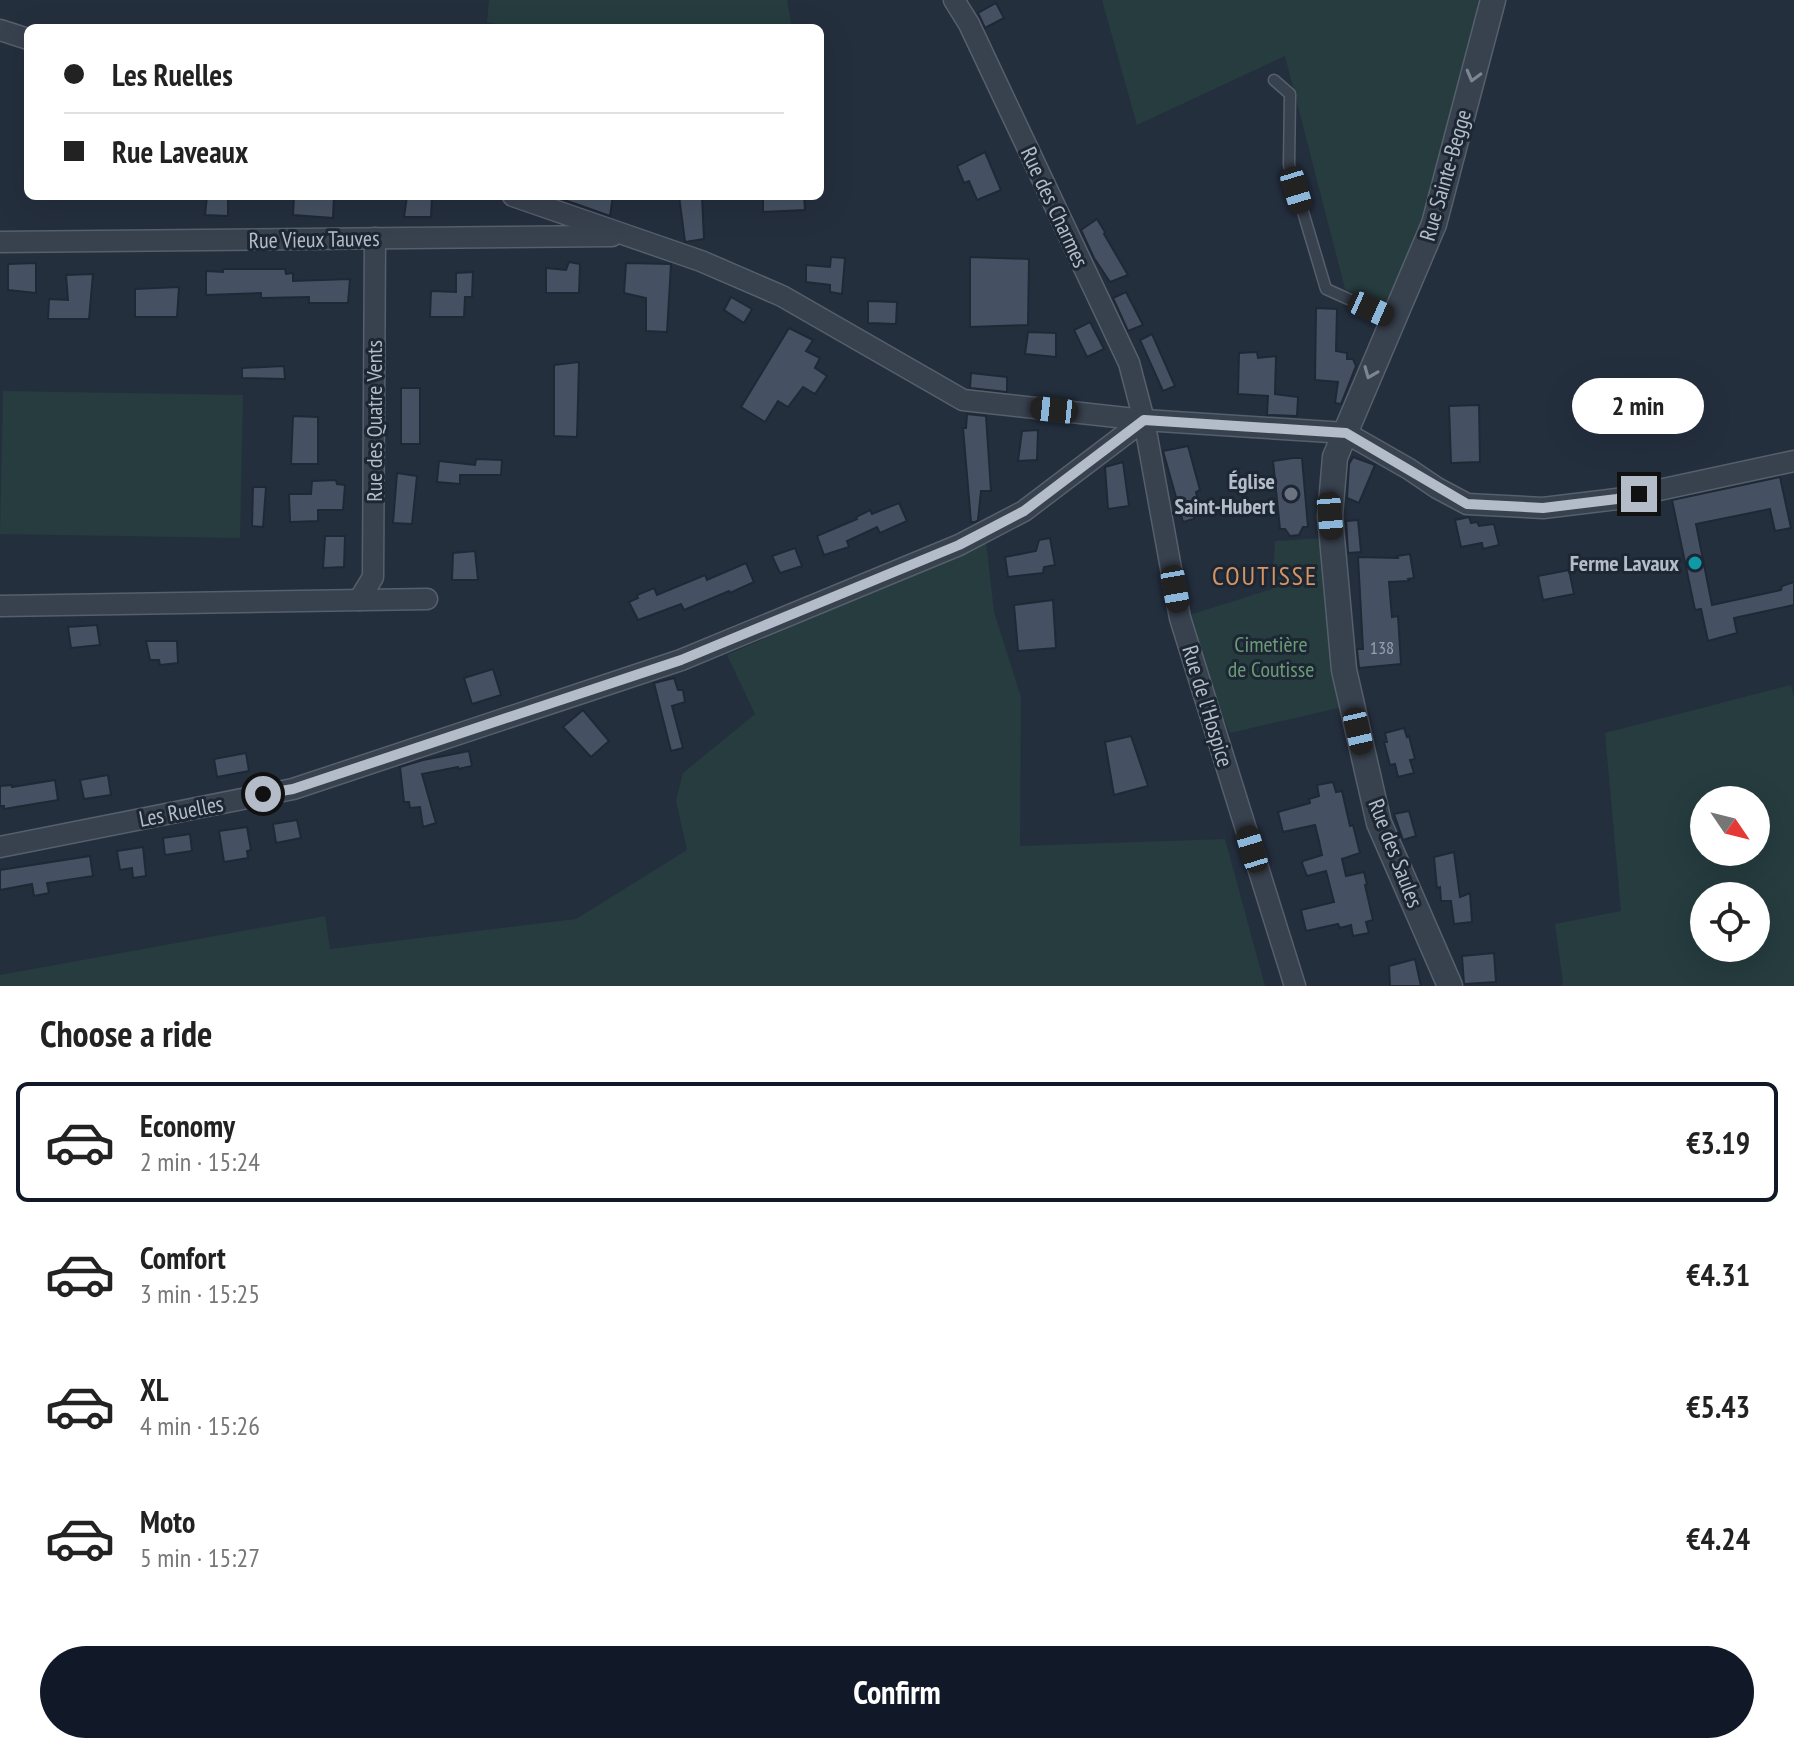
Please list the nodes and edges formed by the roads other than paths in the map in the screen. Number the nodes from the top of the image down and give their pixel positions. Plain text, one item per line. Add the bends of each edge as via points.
1 (954, 0) edge
2 (1493, 0) edge
3 (0, 30) edge
4 (24, 38) edge
5 (1274, 80) dead end
6 (524, 200) edge
7 (627, 236) junction
8 (375, 238) junction
9 (0, 242) edge
10 (1393, 319) junction
11 (1144, 420) junction
12 (1346, 433) junction
13 (1794, 461) edge
14 (427, 599) dead end
15 (359, 600) junction
16 (0, 606) edge
17 (0, 847) edge
18 (1295, 986) edge
19 (1450, 986) edge

1 - 11 street, Rue des Charmes via 1129,363
2 -> 10 street, Rue Sainte-Begge via 1434,224
3 - 4 street
5 - 10 lane via 1290,94 1289,165 1326,289
6 - 7 street, Rue Vieux Tauves
7 - 8 street, Rue Vieux Tauves
7 - 11 street, Rue Vieux Tauves via 782,296 963,400
8 - 9 street, Rue Vieux Tauves
8 - 15 street, Rue des Quatre Vents via 373,577
10 -> 12 street, Rue Sainte-Begge
11 - 12 street, Rue Vieux Tauves
11 - 17 street, Les Ruelles via 1024,511 959,545 681,660 293,789
11 - 18 street, Rue de l'Hospice via 1180,618
12 - 13 street via 1467,504 1543,508 1617,499
12 - 19 street, Rue des Saules via 1335,457 1330,516 1344,670 1379,823
14 - 15 street
15 - 16 street

